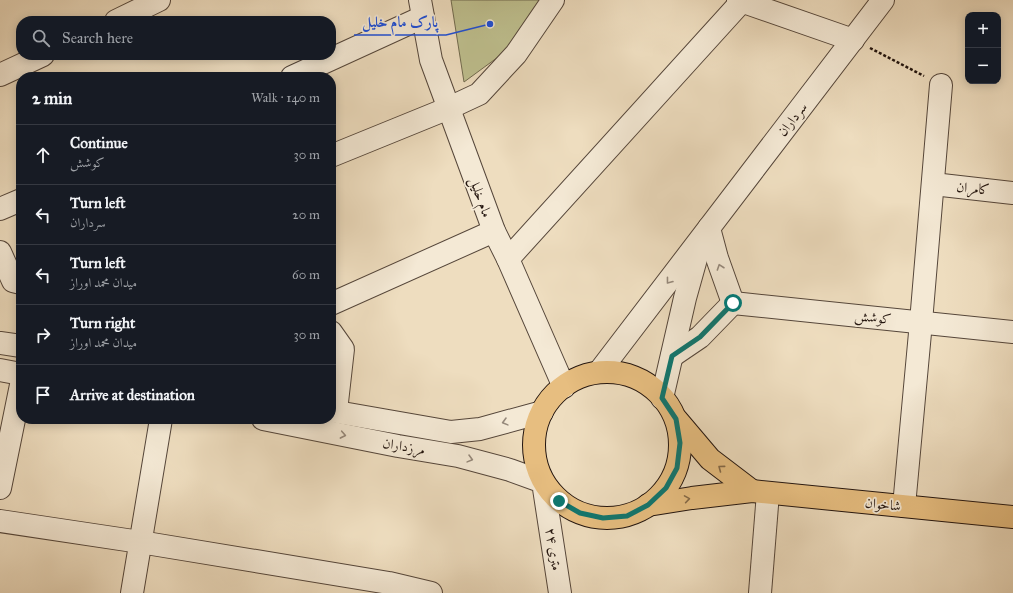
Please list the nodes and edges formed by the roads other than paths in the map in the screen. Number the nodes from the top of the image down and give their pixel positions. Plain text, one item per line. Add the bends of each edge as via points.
1 (159, 0) edge
2 (553, 0) edge
3 (883, 0) edge
4 (741, 1) edge
5 (421, 9) edge
6 (122, 12) edge
7 (854, 40) junction
8 (336, 54) edge
9 (27, 60) edge
10 (324, 60) edge
11 (2, 68) edge
12 (301, 72) edge
13 (941, 84) road end
14 (449, 108) junction
15 (336, 154) edge
16 (933, 184) junction
17 (1013, 193) edge
18 (16, 202) edge
19 (0, 209) edge
20 (494, 231) junction
21 (705, 233) junction
22 (0, 252) edge
23 (508, 258) junction
24 (16, 282) edge
25 (336, 302) edge
26 (733, 303) junction
27 (921, 322) junction
28 (1013, 332) edge
29 (336, 339) edge
30 (0, 342) edge
31 (16, 345) edge
32 (672, 356) junction
33 (0, 370) edge
34 (599, 372) junction
35 (16, 373) edge
36 (564, 387) junction
37 (336, 392) edge
38 (662, 398) junction
39 (16, 410) edge
40 (336, 412) edge
41 (542, 412) junction
42 (676, 419) junction
43 (160, 424) edge
44 (288, 424) edge
45 (543, 482) junction
46 (0, 488) edge
47 (760, 492) junction
48 (648, 505) junction
49 (904, 506) junction
50 (1013, 517) edge
51 (0, 521) edge
52 (140, 542) junction
53 (132, 593) edge
54 (431, 593) edge
55 (560, 593) edge
56 (760, 593) edge

1 - 6 street
2 - 14 street via 516,54 479,94
3 - 7 street, سرداران
4 - 7 street
4 - 23 street
5 - 8 street
5 - 14 street, مام خلیل via 431,60
7 - 21 street, سرداران
9 - 11 street
10 - 12 street
13 - 16 street
14 - 15 street
14 - 20 street, مام خلیل
16 - 17 street, کامران
16 - 27 street
18 - 19 street
20 - 23 street, مام خلیل
20 - 25 street
26 -> 21 street
21 - 32 street, سرداران
21 -> 34 street, سرداران
22 - 24 street via 13,281
23 - 36 street, مام خلیل
26 - 27 street, کوشش
26 - 32 street via 700,337
27 - 28 street, کوشش
27 - 49 street
29 - 37 street via 343,349
30 - 31 street
32 - 38 street, سرداران
33 - 35 street
34 - 36 main road via 577,379
34 - 38 main road via 623,373 646,382
36 - 41 main road via 556,391
38 - 42 main road
39 - 46 street
41 -> 40 street, مرزداران via 480,429 451,432
41 - 45 main road via 535,436 535,458
47 -> 42 main road via 710,459
42 - 48 main road via 680,443 677,468 666,488
43 - 52 street
44 -> 45 street, مرزداران via 458,456
45 - 48 main road via 559,501 580,513 603,518 627,516
45 - 55 street, ۲۴ متری
48 -> 47 main road, شاخوان
47 - 49 main road, شاخوان
47 - 56 street
49 - 50 main road, شاخوان
51 - 52 street
52 - 53 street
52 - 54 street via 389,583

